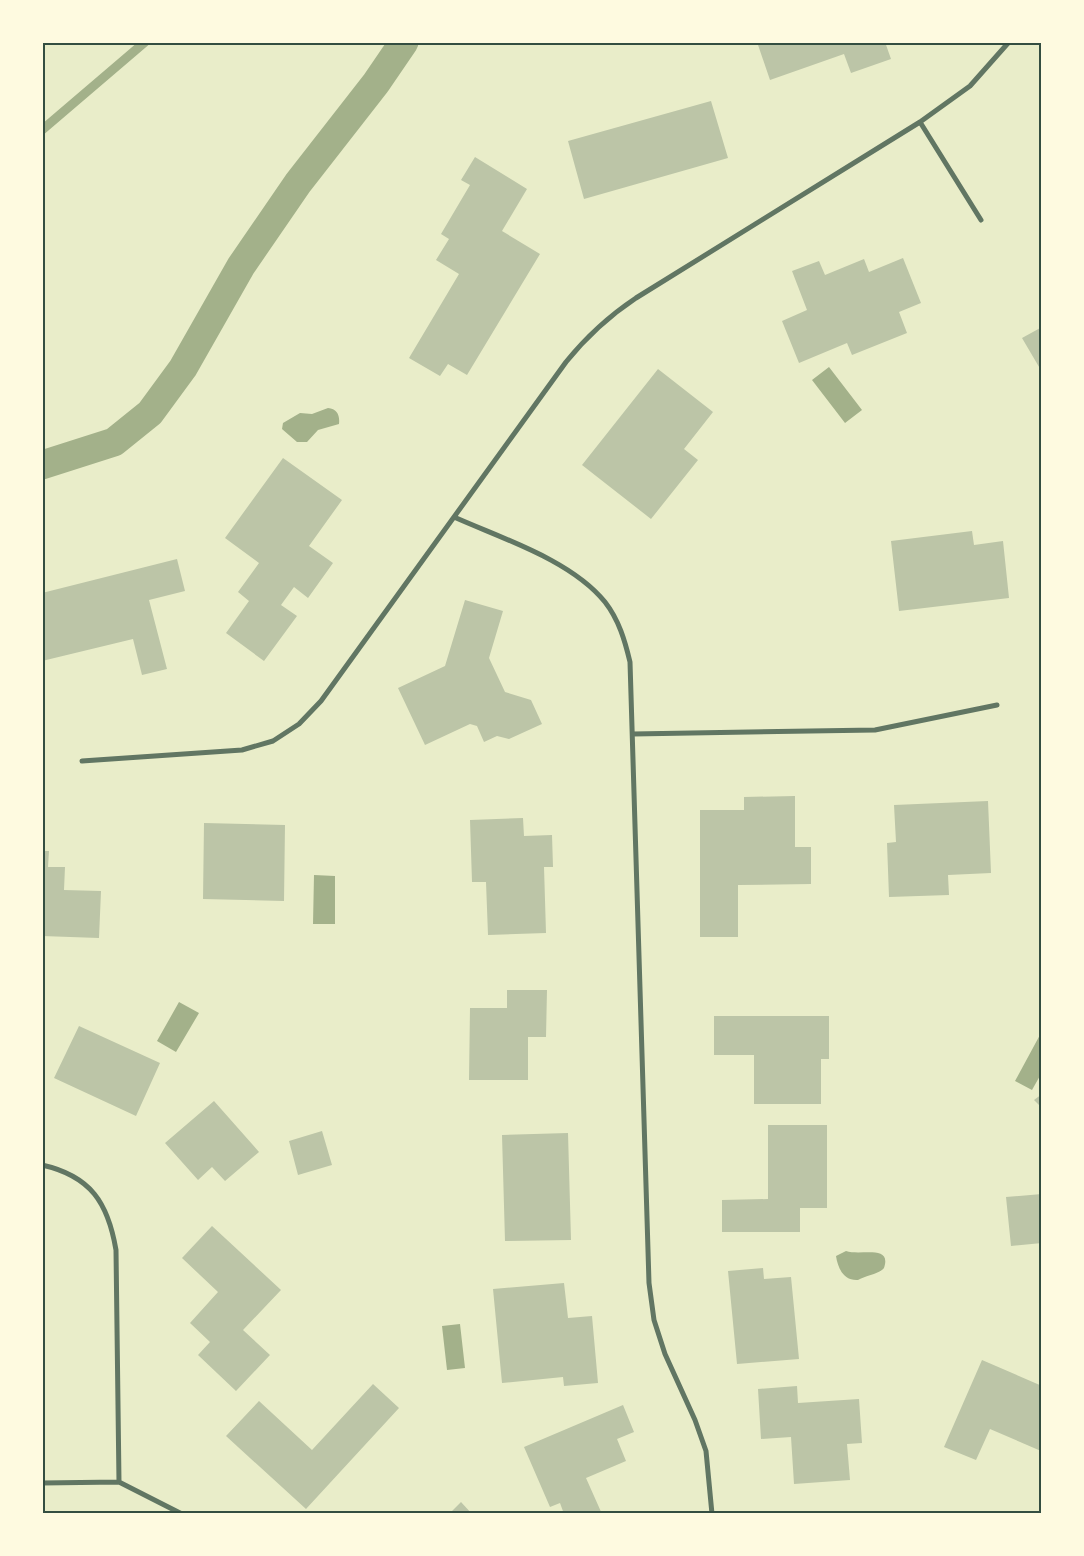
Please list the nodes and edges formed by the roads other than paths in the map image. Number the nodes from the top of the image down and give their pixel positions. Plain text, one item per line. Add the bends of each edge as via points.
1 (1008, 42) edge
2 (920, 122) junction
3 (981, 220) dead end
4 (454, 517) junction
5 (997, 705) dead end
6 (633, 734) junction
7 (82, 761) dead end
8 (42, 1165) edge
9 (119, 1482) junction
10 (42, 1483) edge
11 (182, 1514) edge
12 (712, 1514) edge

1 - 2 street via 970,86
2 - 3 street
2 - 4 street via 610,316 566,362
4 - 6 street via 557,564 584,581 606,603 622,630 630,662
4 - 7 street via 321,700 300,724 273,741 242,750
5 - 6 street via 875,730
6 - 12 street via 649,1284 654,1320 664,1354 706,1451
8 - 9 street via 63,1170 97,1194 111,1222 116,1250
9 - 10 street
9 - 11 street

